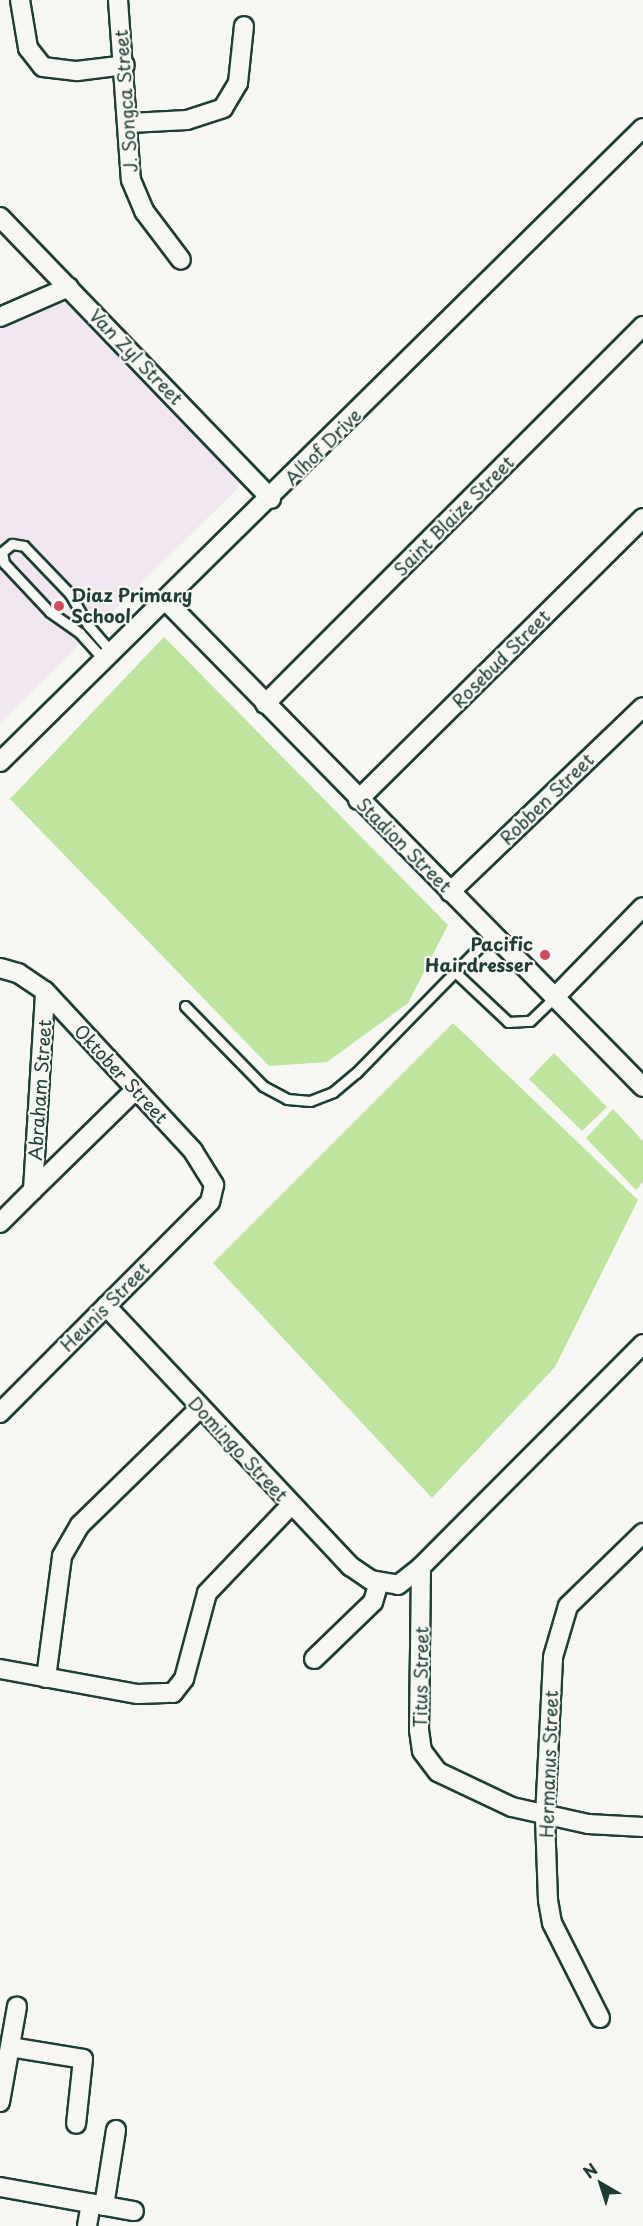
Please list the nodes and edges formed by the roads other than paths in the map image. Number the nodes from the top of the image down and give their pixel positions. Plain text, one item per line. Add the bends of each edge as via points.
1 (20, 0) edge
2 (118, 0) edge
3 (244, 26) dead end
4 (125, 65) junction
5 (130, 123) junction
6 (643, 128) edge
7 (0, 217) edge
8 (181, 260) dead end
9 (69, 287) junction
10 (0, 317) edge
11 (643, 326) edge
12 (271, 498) junction
13 (643, 518) edge
14 (166, 601) junction
15 (108, 657) junction
16 (265, 704) junction
17 (643, 706) edge
18 (0, 762) edge
19 (358, 800) junction
20 (450, 892) junction
21 (643, 907) edge
22 (492, 934) junction
23 (0, 968) edge
24 (455, 972) junction
25 (45, 991) junction
26 (556, 996) junction
27 (185, 1006) dead end
28 (642, 1085) edge
29 (136, 1089) junction
30 (33, 1190) junction
31 (210, 1202) joint
32 (0, 1222) edge
33 (106, 1306) junction
34 (643, 1344) edge
35 (200, 1409) junction
36 (0, 1413) edge
37 (291, 1505) junction
38 (643, 1533) edge
39 (421, 1567) junction
40 (379, 1582) junction
41 (314, 1659) dead end
42 (0, 1669) edge
43 (46, 1678) junction
44 (545, 1817) junction
45 (643, 1827) edge
46 (17, 2007) dead end
47 (600, 2018) dead end
48 (10, 2047) junction
49 (0, 2102) edge
50 (76, 2124) dead end
51 (116, 2130) dead end
52 (0, 2187) edge
53 (97, 2204) junction
54 (134, 2211) dead end
55 (87, 2226) edge

1 - 4 street via 28,48 43,67 77,71
2 - 4 street, J. Songca Street
3 - 5 street via 238,83 223,108 187,120
4 - 5 street, J. Songca Street
5 - 8 street, J. Songca Street via 129,158 135,193
6 - 12 street, Alhof Drive
7 - 9 street, Van Zyl Street
9 - 10 street
9 - 12 street, Van Zyl Street
11 - 16 street, Saint Blaize Street
12 - 14 street, Alhof Drive
13 - 19 street, Rosebud Street
14 - 15 street, Alhof Drive
14 - 16 street, Stadion Street
15 - 15 lane via 50,612 4,563 2,552 12,544 24,546 70,594
15 - 18 street, Alhof Drive
16 - 19 street, Stadion Street
17 - 20 street, Robben Street
19 - 20 street, Stadion Street
20 - 22 street, Stadion Street
21 - 26 street
22 - 24 lane
22 - 26 street, Stadion Street
23 - 25 street, Oktober Street via 18,973
24 - 26 lane via 508,1022 530,1021
24 - 27 lane via 356,1073 333,1092 310,1101 287,1099 263,1086
25 - 29 street, Oktober Street
25 - 30 street, Abraham Street
26 - 28 street, Stadion Street
29 - 30 street, Abraham Street
29 - 31 street, Oktober Street via 209,1170 214,1185
30 - 32 street, Abraham Street
31 - 33 street, Heunis Street
33 - 35 street, Domingo Street
33 - 36 street, Heunis Street
34 - 39 street
35 - 37 street, Domingo Street
35 - 43 street via 80,1525 62,1556
37 - 40 street, Domingo Street via 350,1566
37 - 43 street via 207,1593 178,1690 154,1695
38 - 44 street, Hermanus Street via 577,1595 561,1618 553,1657
39 - 40 street via 398,1585
39 - 44 street, Titus Street via 419,1730 429,1764 452,1781
40 - 41 street via 373,1602
42 - 43 street
44 - 45 street, Titus Street
44 - 47 street, Hermanus Street via 552,1923
46 - 48 street
48 - 49 street
48 - 50 street via 83,2059
51 - 53 street
52 - 53 street
53 - 54 street
53 - 55 street

